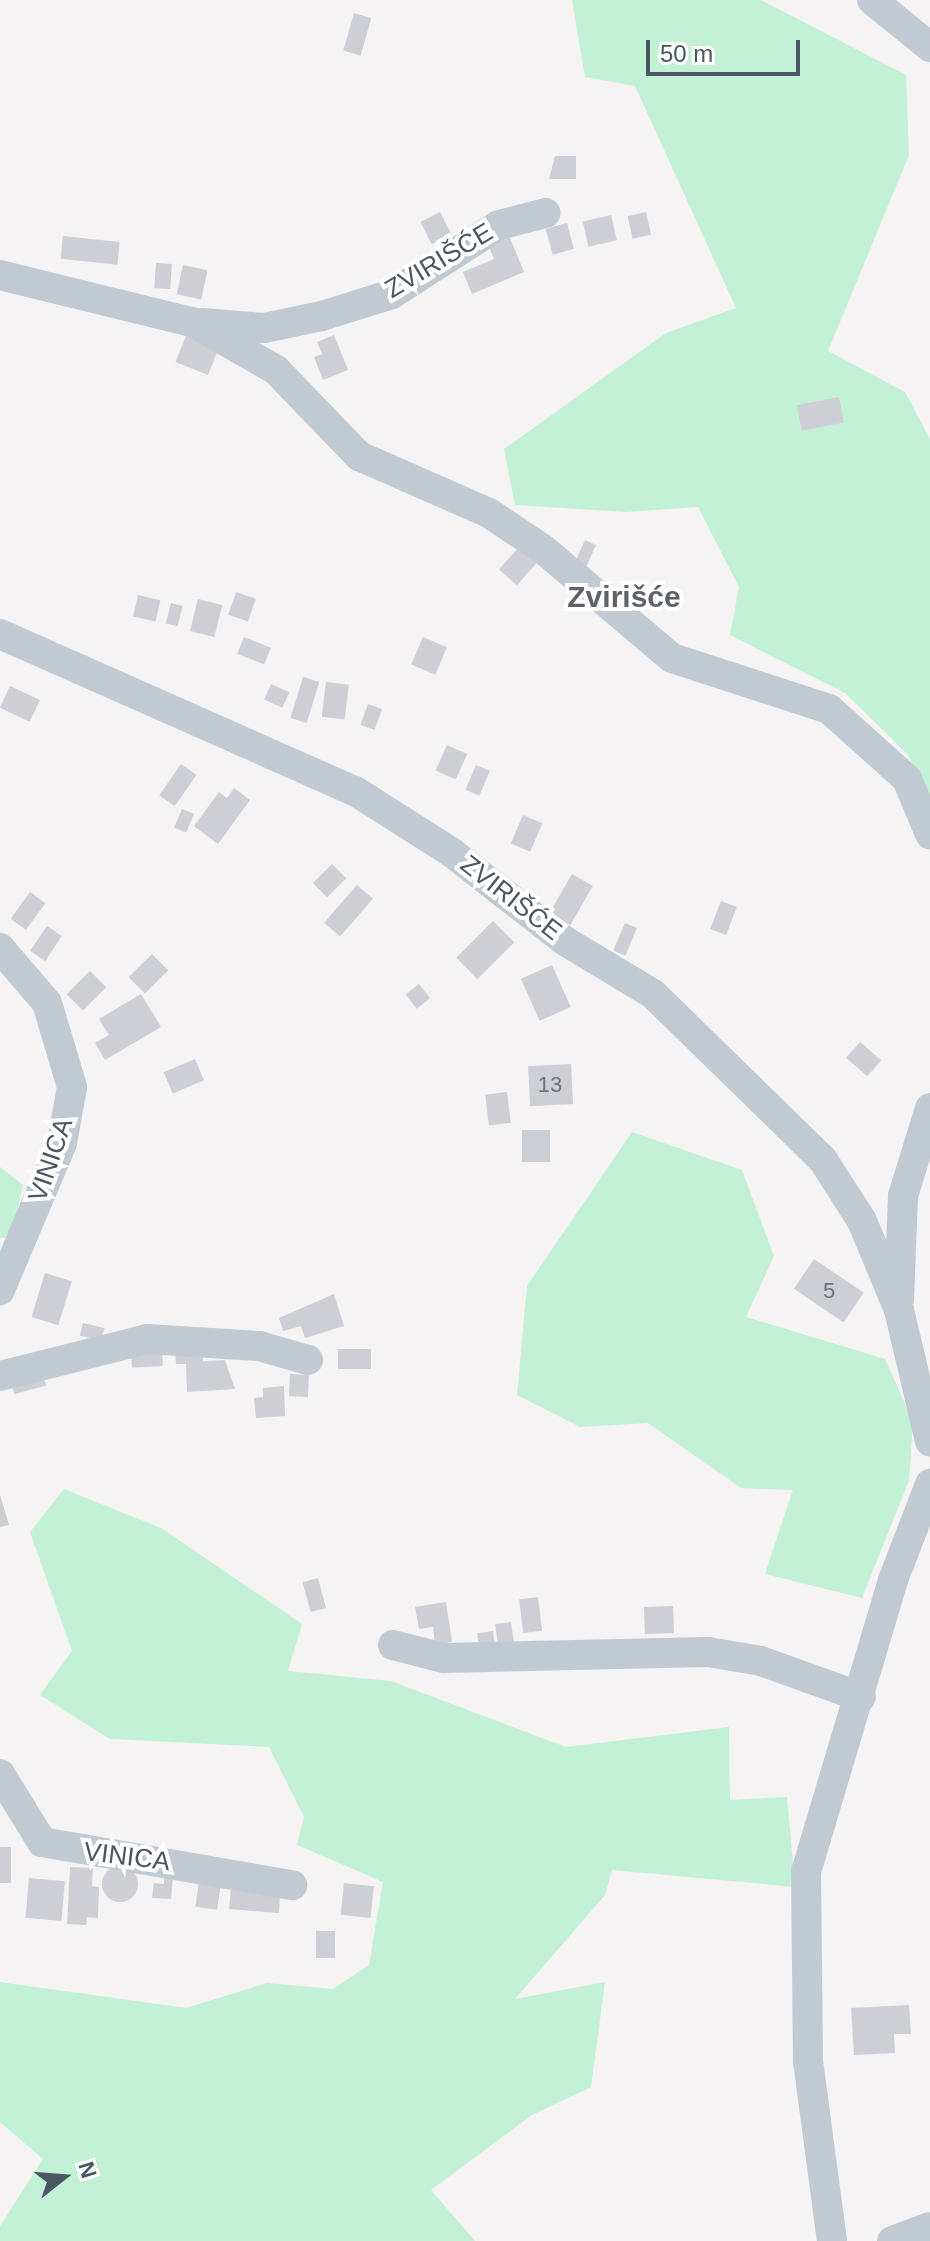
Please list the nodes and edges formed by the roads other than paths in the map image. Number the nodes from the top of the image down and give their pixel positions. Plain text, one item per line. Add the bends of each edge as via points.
1 (872, 0) edge
2 (930, 47) edge
3 (545, 213) dead end
4 (0, 275) edge
5 (192, 322) junction
6 (0, 634) edge
7 (930, 834) edge
8 (0, 948) edge
9 (930, 1108) edge
10 (0, 1290) edge
11 (899, 1310) junction
12 (308, 1360) dead end
13 (0, 1376) edge
14 (930, 1441) edge
15 (930, 1484) edge
16 (393, 1645) dead end
17 (861, 1697) junction
18 (0, 1774) edge
19 (292, 1885) dead end
20 (930, 2227) edge
21 (832, 2241) edge
22 (892, 2241) edge

1 - 2 street
3 - 5 street, ZVIRIŠĆE via 499,225 392,294 322,316 264,328
4 - 5 street, ZVIRIŠĆE
5 - 7 street, ZVIRIŠĆE via 276,370 359,456 489,513 544,550 672,658 829,709 907,779
6 - 11 street, ZVIRIŠĆE via 355,791 451,852 565,941 653,994 823,1160 862,1221
8 - 10 street, VINICA via 47,1003 72,1087 62,1143
9 - 11 street, ZVIRIŠĆE via 903,1196
11 - 14 street, ZVIRIŠĆE
12 - 13 street via 259,1346 147,1339
15 - 17 street via 893,1580
16 - 17 street via 444,1658 708,1652 761,1661
17 - 21 street via 815,1828 804,1904 808,2061
18 - 19 street, VINICA via 42,1842
20 - 22 street

